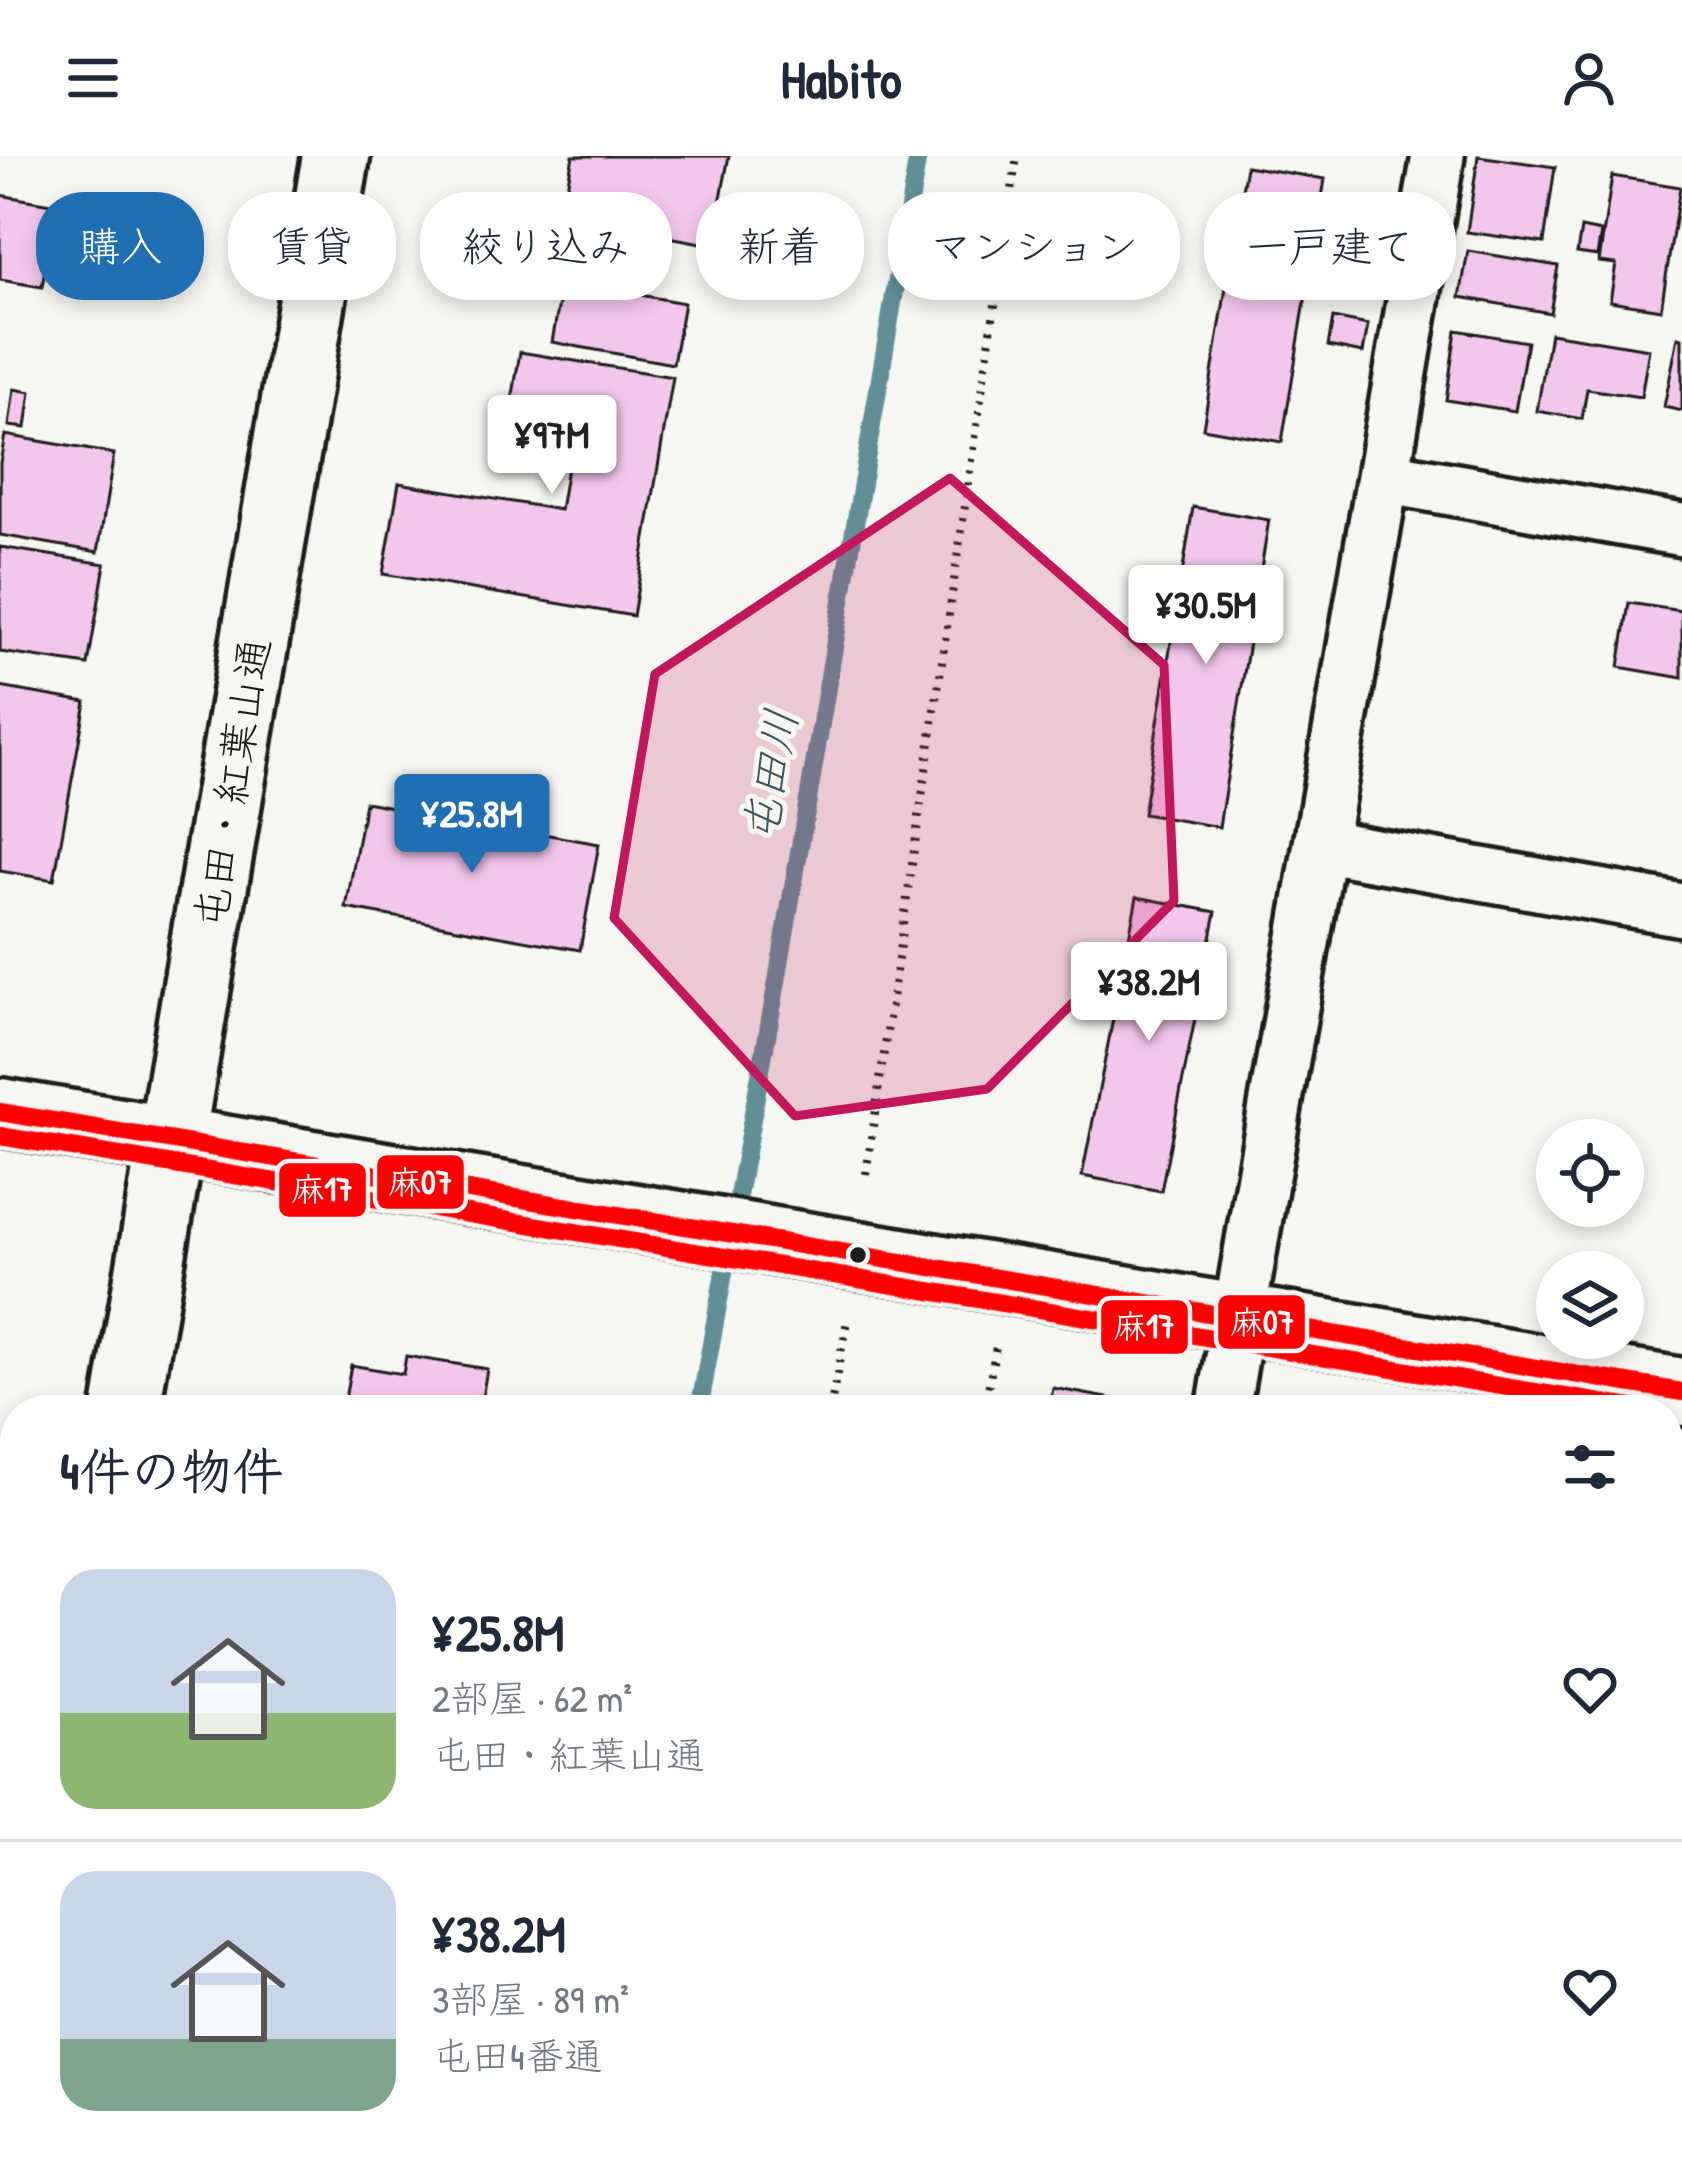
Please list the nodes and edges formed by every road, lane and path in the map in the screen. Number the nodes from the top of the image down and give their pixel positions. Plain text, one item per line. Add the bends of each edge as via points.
1 (336, 156) edge
2 (1017, 156) edge
3 (1438, 156) edge
4 (1382, 477) junction
5 (1682, 530) edge
6 (1320, 845) junction
7 (1682, 910) edge
8 (0, 1112) edge
9 (172, 1141) junction
10 (866, 1174) dead end
11 (851, 1282) junction
12 (1238, 1321) junction
13 (998, 1334) dead end
14 (1682, 1392) edge
15 (129, 1395) edge
16 (832, 1395) edge
17 (987, 1395) edge
18 (1226, 1395) edge

1 - 9 street, 屯田・紅葉山通
2 - 10 path
3 - 4 street
4 - 5 street
4 - 6 street
6 - 7 street
6 - 12 street
8 - 9 street
9 - 11 street via 637,1216
9 - 15 street, 屯田・紅葉山通
11 - 12 street
11 - 16 path
12 - 14 street
12 - 18 street
13 - 17 path

